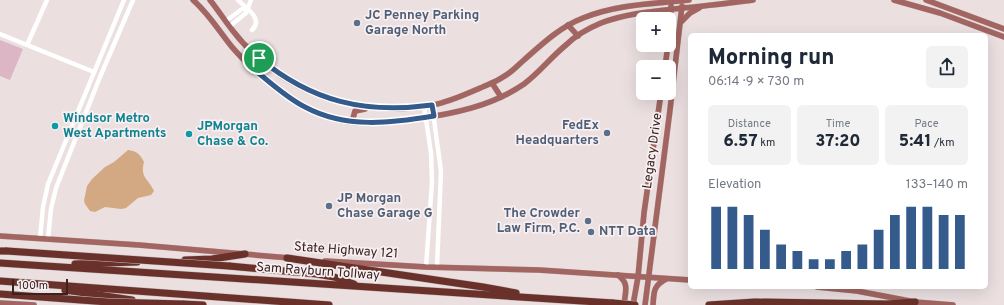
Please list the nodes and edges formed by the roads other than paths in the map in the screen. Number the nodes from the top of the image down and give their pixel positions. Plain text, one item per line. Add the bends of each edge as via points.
1 (47, 0) edge
2 (124, 0) edge
3 (133, 0) edge
4 (193, 0) edge
5 (210, 0) edge
6 (238, 0) edge
7 (250, 0) edge
8 (683, 0) edge
9 (689, 0) edge
10 (753, 0) edge
11 (894, 0) edge
12 (926, 0) edge
13 (671, 1) edge
14 (707, 6) junction
15 (682, 8) junction
16 (247, 9) junction
17 (671, 9) junction
18 (648, 12) edge
19 (671, 12) edge
20 (636, 14) edge
21 (226, 21) junction
22 (681, 23) junction
23 (568, 25) junction
24 (230, 26) junction
25 (219, 28) junction
26 (1004, 29) edge
27 (252, 30) dead end
28 (0, 34) edge
29 (578, 36) junction
30 (1004, 37) edge
31 (27, 45) junction
32 (259, 58) junction
33 (264, 62) junction
34 (254, 69) junction
35 (94, 72) junction
36 (492, 83) junction
37 (501, 97) junction
38 (660, 100) edge
39 (432, 105) junction
40 (424, 106) junction
41 (385, 108) junction
42 (434, 116) junction
43 (426, 118) junction
44 (352, 122) junction
45 (57, 164) junction
46 (64, 168) junction
47 (0, 236) edge
48 (40, 238) junction
49 (48, 239) junction
50 (0, 250) edge
51 (246, 254) junction
52 (287, 258) junction
53 (0, 263) edge
54 (29, 265) junction
55 (426, 267) junction
56 (437, 267) junction
57 (618, 275) junction
58 (638, 277) junction
59 (649, 277) junction
60 (666, 279) junction
61 (688, 280) edge
62 (0, 281) edge
63 (9, 282) junction
64 (364, 287) junction
65 (833, 289) edge
66 (0, 294) edge
67 (543, 299) junction
68 (915, 302) junction
69 (0, 303) edge
70 (34, 305) edge
71 (165, 305) edge
72 (203, 305) edge
73 (329, 305) edge
74 (624, 305) edge
75 (634, 305) edge
76 (645, 305) edge
77 (653, 305) edge
78 (709, 305) edge
79 (953, 305) edge

1 - 31 street
2 - 35 street
3 - 46 street
4 - 25 main road
5 - 21 main road
6 - 16 street
7 - 16 street
8 - 9 main road
8 - 13 main road
8 - 15 main road, Legacy Drive
10 - 14 main road
11 - 30 main road via 940,12
12 - 26 main road
13 - 17 main road
13 - 23 main road via 611,9
14 - 15 main road
14 - 22 main road via 690,12
15 - 17 main road
15 - 22 main road, Legacy Drive
16 - 21 street via 242,9
16 - 24 street via 246,13
16 - 27 street via 257,23
17 - 18 main road
17 - 19 main road
20 - 29 main road via 611,19
21 - 24 main road
21 - 25 main road
22 - 59 main road, Legacy Drive
23 - 29 main road
23 - 36 main road
24 - 25 main road
24 - 32 main road
25 - 34 main road via 231,46
28 - 31 street
29 - 37 main road via 567,43 533,77
31 - 35 street
32 - 33 main road
32 - 34 main road
33 - 34 main road
33 - 41 main road via 280,75 322,96 360,106
34 - 44 main road via 280,91 305,107 319,114
35 - 45 street
36 - 37 main road
36 - 39 main road
37 - 42 main road via 464,110
38 - 58 main road, Legacy Drive
39 - 40 main road
39 - 42 street
40 - 41 main road
40 - 43 street
41 - 44 main road via 361,109 355,112
42 - 43 main road
42 - 56 street via 441,171
43 - 44 main road via 378,123
43 - 55 street via 432,182
45 - 46 street
45 - 48 street via 45,196
46 - 49 street via 53,198
47 - 48 main road, State Highway 121
48 - 49 main road, State Highway 121
49 - 51 main road, State Highway 121
50 - 64 highway, bridge via 316,274
51 - 52 main road, State Highway 121
51 - 54 highway via 212,260
52 - 55 main road, State Highway 121
52 - 67 highway via 483,287
53 - 54 highway, Sam Rayburn Tollway
54 - 64 highway, Sam Rayburn Tollway
55 - 56 main road, State Highway 121
56 - 57 main road, State Highway 121
57 - 58 main road, State Highway 121
57 - 74 main road via 626,286
58 - 59 main road, State Highway 121
58 - 75 main road, Legacy Drive
59 - 60 main road, State Highway 121
59 - 76 main road, Legacy Drive
60 - 61 main road, State Highway 121
60 - 77 main road via 658,283
62 - 63 highway
63 - 71 highway
63 - 73 highway
64 - 67 highway, Sam Rayburn Tollway
65 - 68 main road
66 - 72 highway, bridge via 108,302
67 - 75 highway, Sam Rayburn Tollway, bridge
68 - 78 highway via 756,302
68 - 79 main road
69 - 70 main road

